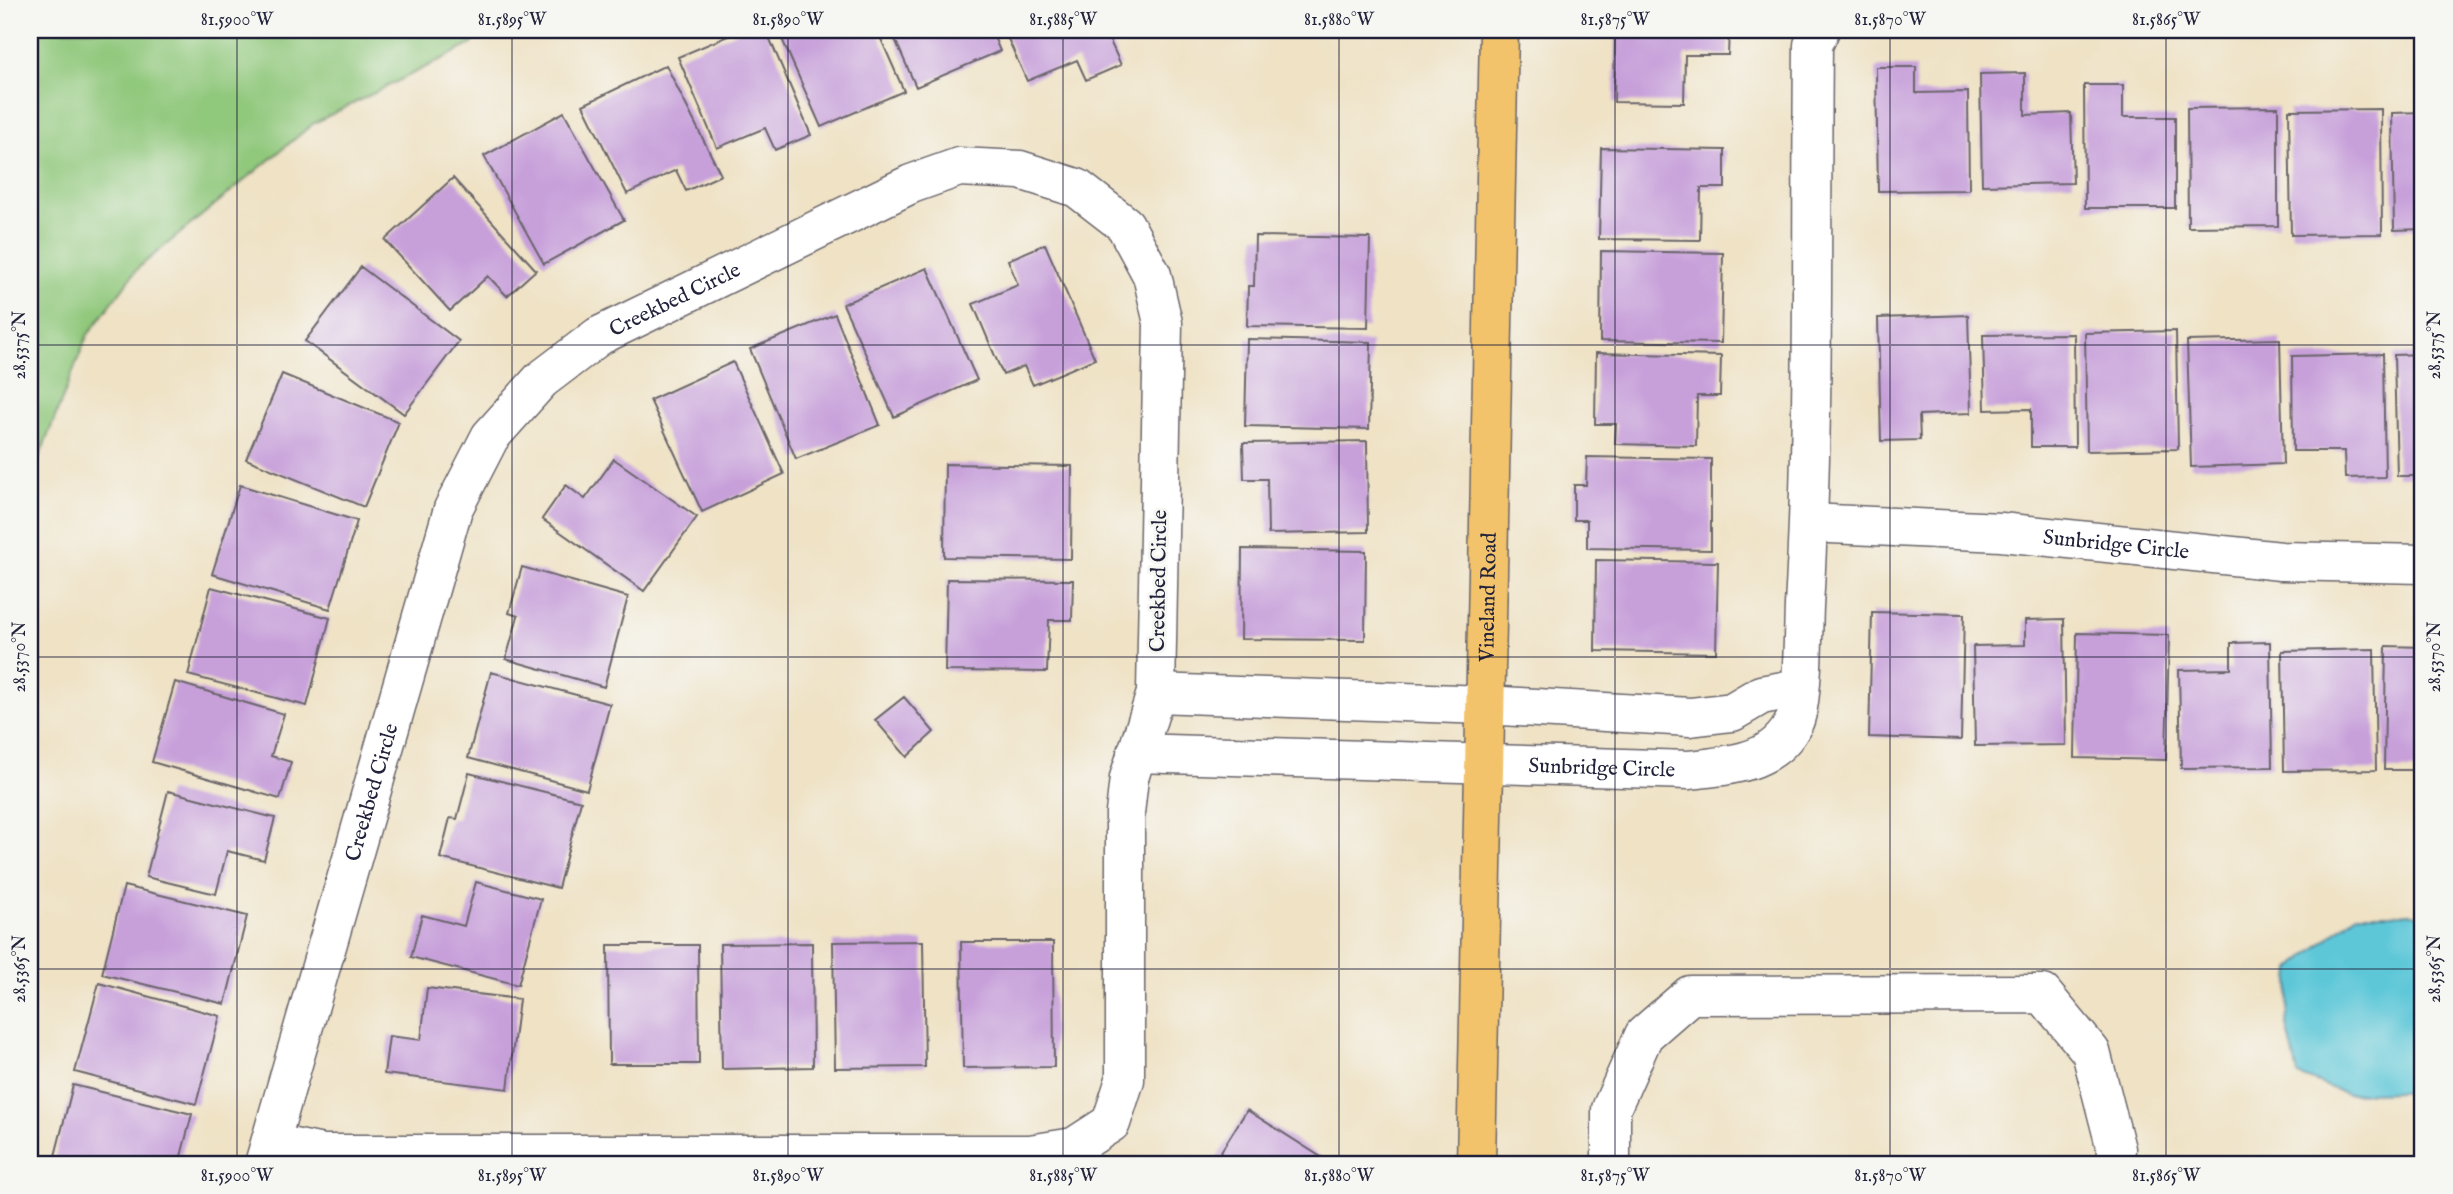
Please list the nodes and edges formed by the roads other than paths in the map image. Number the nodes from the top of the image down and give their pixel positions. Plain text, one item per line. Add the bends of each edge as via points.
1 (1499, 30) edge
2 (1820, 30) edge
3 (1809, 523) junction
4 (2423, 564) edge
5 (1799, 688) junction
6 (1156, 693) junction
7 (1273, 696) junction
8 (1485, 705) junction
9 (1690, 717) junction
10 (1136, 753) junction
11 (1271, 756) junction
12 (1483, 762) junction
13 (1690, 770) junction
14 (267, 1154) edge
15 (1476, 1164) edge
16 (1611, 1164) edge
17 (2115, 1164) edge

1 - 8 main road, Vineland Road
2 - 3 street, Sunbridge Circle via 1813,46
3 - 4 street, Sunbridge Circle via 2001,532 2281,561
3 - 5 street, Sunbridge Circle
5 - 9 street via 1761,695 1732,712
5 - 13 street, Sunbridge Circle via 1795,722 1772,748 1748,763
6 - 7 street
6 - 10 street, Creekbed Circle
6 - 14 street, Creekbed Circle via 1163,323 1152,275 1125,225 1077,188 1020,170 959,167 911,184 599,336 541,380 490,438 453,509
7 - 8 street
7 - 11 street
8 - 9 street
8 - 12 main road, Vineland Road
9 - 13 street
10 - 11 street
10 - 14 street, Creekbed Circle via 1125,813 1125,1080 1111,1124 1074,1147 1030,1154
11 - 12 street
12 - 13 street, Sunbridge Circle
12 - 15 main road, Vineland Road
16 - 17 street via 1611,1109 1644,1035 1690,995 2043,994 2091,1052 2116,1149

